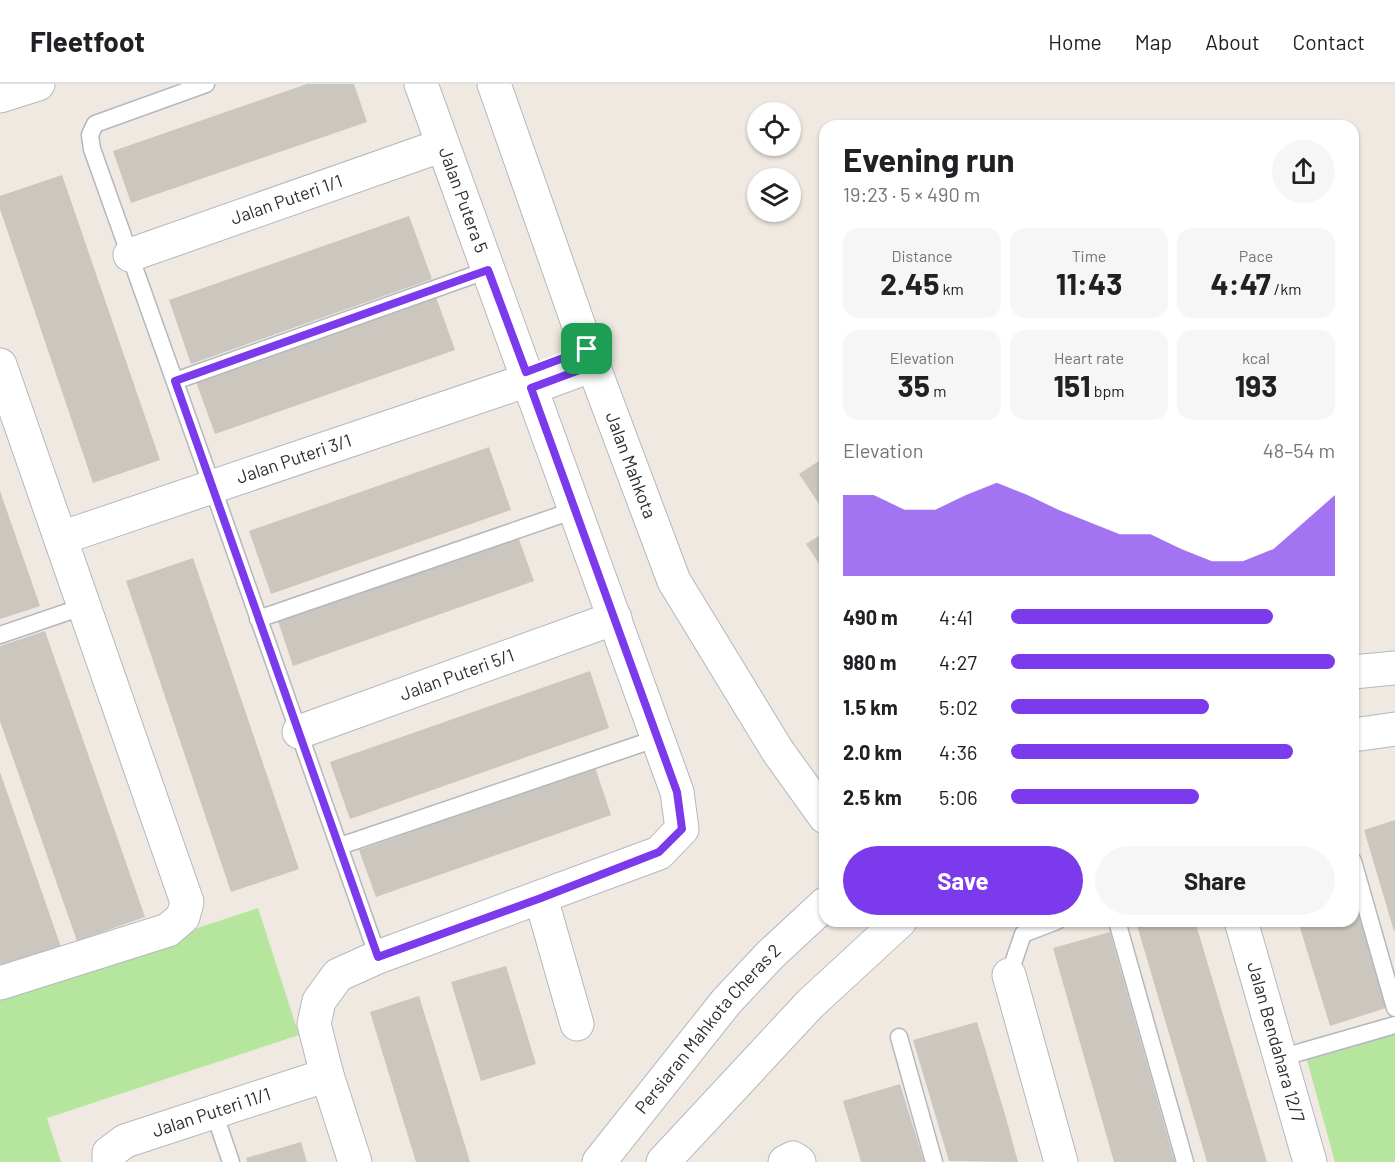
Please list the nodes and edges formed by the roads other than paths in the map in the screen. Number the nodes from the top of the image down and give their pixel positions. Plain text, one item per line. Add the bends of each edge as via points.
1 (38, 84) edge
2 (206, 84) edge
3 (421, 84) edge
4 (494, 84) edge
5 (0, 96) edge
6 (443, 144) junction
7 (130, 255) junction
8 (488, 270) junction
9 (590, 357) junction
10 (0, 364) edge
11 (528, 380) junction
12 (175, 381) junction
13 (212, 486) junction
14 (575, 510) junction
15 (61, 538) junction
16 (85, 606) junction
17 (615, 618) junction
18 (258, 619) junction
19 (0, 635) edge
20 (1395, 668) edge
21 (1359, 671) edge
22 (1395, 729) edge
23 (299, 732) junction
24 (1359, 734) edge
25 (658, 738) junction
26 (819, 809) edge
27 (340, 846) junction
28 (1359, 882) edge
29 (541, 898) junction
30 (819, 910) edge
31 (893, 927) edge
32 (1041, 927) edge
33 (1119, 927) edge
34 (1243, 927) edge
35 (378, 957) junction
36 (1009, 975) joint
37 (0, 983) edge
38 (1395, 1008) edge
39 (577, 1024) dead end
40 (1395, 1025) edge
41 (899, 1037) dead end
42 (1280, 1058) junction
43 (327, 1075) junction
44 (214, 1112) junction
45 (109, 1162) edge
46 (231, 1162) edge
47 (355, 1162) edge
48 (599, 1162) edge
49 (663, 1162) edge
50 (785, 1162) edge
51 (799, 1162) edge
52 (934, 1162) edge
53 (1061, 1162) edge
54 (1185, 1162) edge
55 (1310, 1162) edge

1 - 5 street
2 - 7 lane via 94,124 90,135 92,149
3 - 6 street, Jalan Putera 5
4 - 9 street, Jalan Mahkota
6 - 7 street, Jalan Puteri 1/1
6 - 8 street, Jalan Putera 5
7 - 12 lane
8 - 11 street, Jalan Putera 5
8 - 12 lane
9 - 11 street, Jalan Puteri 3/1
9 - 26 street, Jalan Mahkota via 674,581 777,750
10 - 15 street
11 - 13 street, Jalan Puteri 3/1
11 - 14 street, Jalan Putera 5
12 - 13 lane
13 - 15 street, Jalan Puteri 3/1
13 - 18 lane
14 - 17 street, Jalan Putera 5
14 - 18 lane
15 - 16 street
16 - 19 lane
16 - 37 street via 187,902 183,917 168,930
17 - 23 street, Jalan Puteri 5/1
17 - 25 street, Jalan Putera 5
18 - 23 lane
20 - 21 street
22 - 24 street
23 - 27 lane
25 - 27 lane
25 - 29 street, Jalan Putera 5 via 677,792 682,829 659,852
27 - 35 lane
28 - 38 lane
29 - 35 street
29 - 39 street
30 - 48 street, Persiaran Mahkota Cheras 2 via 726,1002
31 - 49 street via 810,1004
32 - 36 lane via 1023,934
33 - 54 lane
34 - 42 street, Jalan Bendahara 12/7
35 - 43 street via 338,975 319,1001 314,1024
36 - 53 street
40 - 42 lane
41 - 52 lane
42 - 55 street, Jalan Bendahara 12/7
43 - 44 street, Jalan Puteri 11/1
43 - 47 street
44 - 45 street, Jalan Puteri 11/1 via 125,1141 109,1153
44 - 46 lane
50 - 51 street via 793,1158

